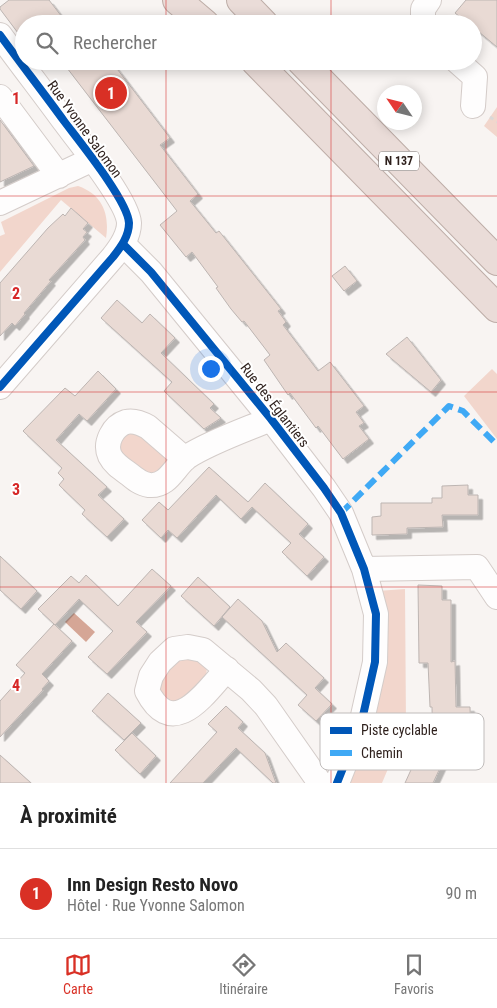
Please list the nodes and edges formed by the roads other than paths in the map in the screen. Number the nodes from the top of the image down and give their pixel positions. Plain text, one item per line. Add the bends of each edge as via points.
1 (177, 0) edge
2 (194, 0) edge
3 (241, 0) edge
4 (429, 0) edge
5 (194, 15) edge
6 (209, 15) edge
7 (255, 15) edge
8 (423, 15) edge
9 (0, 35) edge
10 (15, 55) edge
11 (26, 70) edge
12 (261, 70) edge
13 (264, 70) edge
14 (310, 70) edge
15 (468, 70) edge
16 (274, 81) junction
17 (0, 98) edge
18 (473, 106) dead end
19 (93, 159) junction
20 (59, 176) junction
21 (0, 203) edge
22 (123, 244) junction
23 (497, 261) edge
24 (497, 308) edge
25 (0, 387) edge
26 (271, 419) junction
27 (185, 459) dead end
28 (364, 569) junction
29 (497, 596) edge
30 (227, 669) dead end
31 (364, 713) edge
32 (342, 770) edge
33 (320, 783) edge
34 (337, 783) edge

1 - 5 highway
2 - 6 highway
3 - 7 highway
4 - 8 street
9 - 10 street, Rue Yvonne Salomon
11 - 19 street, Rue Yvonne Salomon
12 - 16 highway
13 - 16 highway, N 137
14 - 23 highway, N 137
15 - 18 street via 475,76
16 - 24 highway, N 137
17 - 20 street
19 - 20 street
19 - 22 street, Rue Yvonne Salomon via 126,211 129,222
20 - 21 street
22 - 25 street
22 - 26 street, Rue des Églantiers via 151,272
26 - 27 street via 196,451
26 - 28 street, Rue des Églantiers via 341,513
28 - 29 street via 477,567
28 - 31 street, Rue des Églantiers via 376,614 375,662
30 - 33 street via 266,706
32 - 34 street, Rue des Églantiers

